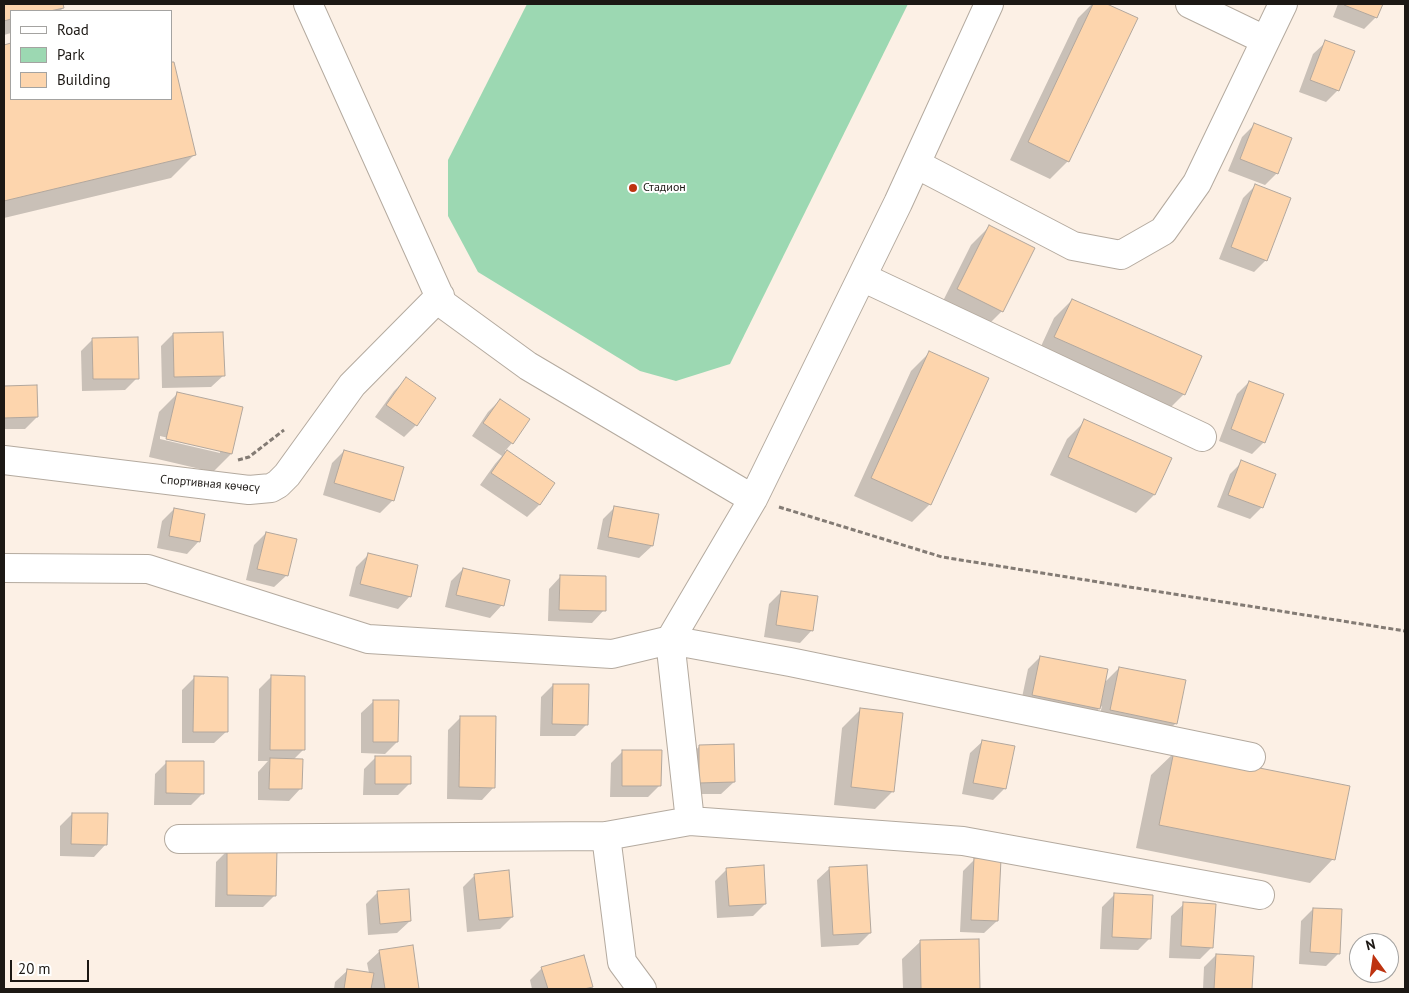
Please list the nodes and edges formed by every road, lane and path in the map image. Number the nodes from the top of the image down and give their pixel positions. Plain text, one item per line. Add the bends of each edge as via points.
1 (308, 4) edge
2 (989, 4) edge
3 (1190, 4) edge
4 (1283, 4) edge
5 (1265, 40) junction
6 (916, 164) junction
7 (862, 277) junction
8 (440, 296) junction
9 (286, 429) dead end
10 (1202, 437) dead end
11 (4, 460) edge
12 (232, 462) dead end
13 (753, 500) junction
14 (4, 568) edge
15 (1405, 631) edge
16 (670, 640) junction
17 (1251, 757) dead end
18 (690, 822) junction
19 (606, 836) junction
20 (179, 839) dead end
21 (1260, 895) dead end
22 (642, 989) edge

1 - 8 street
2 - 6 street
3 - 5 street
4 - 5 street
5 - 6 street via 1197,182 1163,231 1121,255 1073,246
6 - 7 street
7 - 10 street
7 - 13 street
8 - 11 street, Спортивная көчөсү via 352,385 287,475 271,488 248,490
8 - 13 street via 443,304 528,366
9 - 12 path, Спортивная көчөсү via 249,457
13 - 15 path via 942,557
13 - 16 street
14 - 16 street via 148,569 368,638 612,654
16 - 17 street
16 - 18 street
18 - 19 street
18 - 21 street via 962,841
19 - 20 street
19 - 22 street via 622,962

